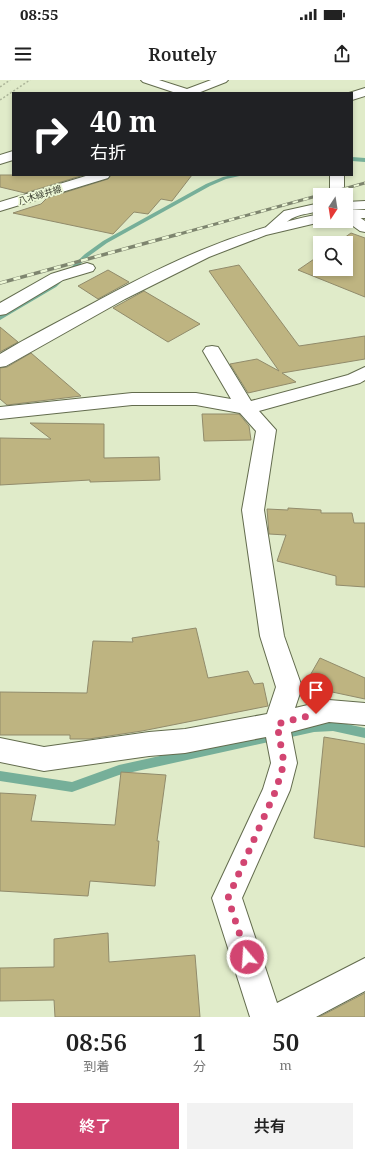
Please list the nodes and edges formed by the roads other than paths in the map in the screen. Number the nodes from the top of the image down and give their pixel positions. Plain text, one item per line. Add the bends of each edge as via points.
1 (147, 80) edge
2 (222, 80) edge
3 (194, 92) edge
4 (365, 92) edge
5 (353, 96) edge
6 (12, 155) edge
7 (0, 160) edge
8 (100, 176) edge
9 (337, 176) edge
10 (337, 188) edge
11 (365, 205) edge
12 (353, 206) edge
13 (0, 207) edge
14 (313, 209) edge
15 (353, 214) edge
16 (365, 214) edge
17 (313, 219) edge
18 (353, 219) edge
19 (273, 227) junction
20 (365, 228) edge
21 (87, 268) dead end
22 (0, 310) edge
23 (212, 351) dead end
24 (0, 362) edge
25 (361, 380) edge
26 (246, 408) junction
27 (0, 413) edge
28 (365, 714) edge
29 (277, 724) junction
30 (0, 750) edge
31 (365, 974) edge
32 (266, 1017) edge
33 (283, 1017) edge

1 - 3 street
2 - 3 street
4 - 5 street
6 - 7 street
8 - 13 street, 八木緑井線
9 - 10 street
11 - 12 street
14 - 19 street via 289,214
15 - 16 street
17 - 19 street
18 - 20 street
19 - 24 street via 240,239 136,286
21 - 22 street via 57,277
23 - 26 street
25 - 26 street
26 - 27 street via 196,399 132,399
26 - 29 street via 266,430 253,510 272,636 288,687
28 - 29 street via 329,711
29 - 30 street via 185,742 150,744 44,759
29 - 32 street via 284,763 276,790 228,898
31 - 33 street

